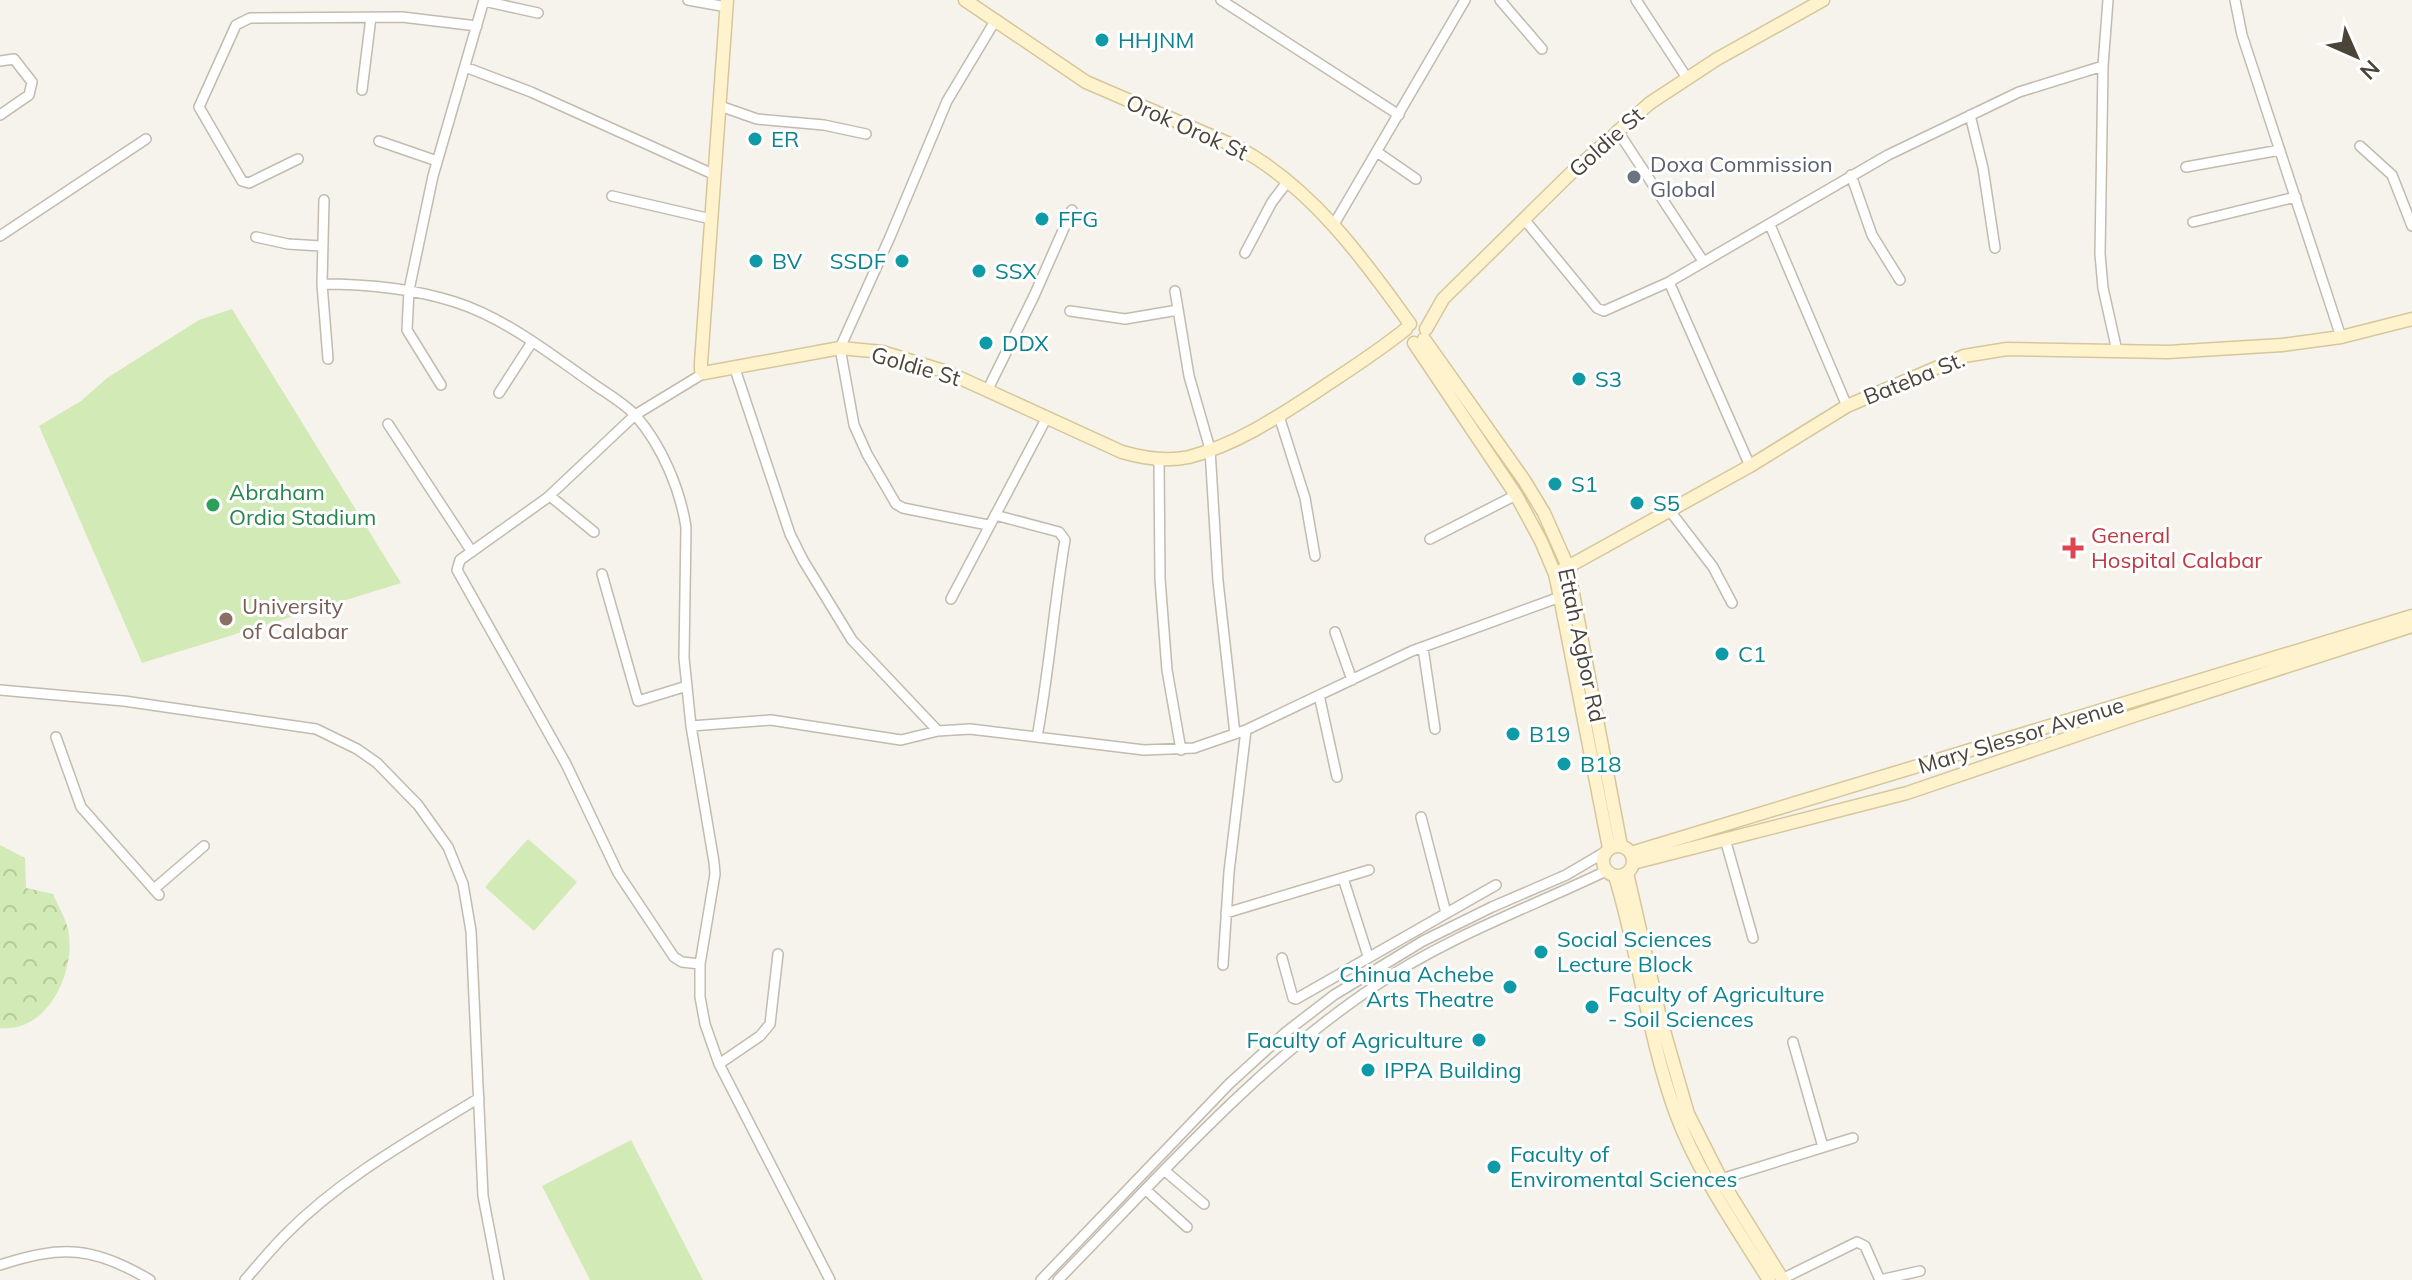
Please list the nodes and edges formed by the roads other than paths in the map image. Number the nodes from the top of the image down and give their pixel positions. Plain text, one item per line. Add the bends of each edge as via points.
1 (484, 0) edge
2 (688, 0) edge
3 (965, 0) edge
4 (1221, 0) edge
5 (1465, 0) edge
6 (1500, 0) edge
7 (1636, 0) edge
8 (1823, 0) edge
9 (2108, 0) edge
10 (2235, 0) edge
11 (727, 4) edge
12 (538, 13) dead end
13 (371, 17) junction
14 (995, 21) junction
15 (477, 26) junction
16 (1542, 49) dead end
17 (0, 61) edge
18 (2103, 66) junction
19 (465, 67) junction
20 (1687, 78) junction
21 (362, 90) dead end
22 (720, 106) junction
23 (0, 115) edge
24 (1399, 115) junction
25 (1970, 115) junction
26 (1617, 130) junction
27 (866, 134) dead end
28 (146, 139) dead end
29 (379, 141) dead end
30 (2360, 146) dead end
31 (2280, 150) junction
32 (1377, 152) junction
33 (298, 159) dead end
34 (437, 161) junction
35 (2186, 167) dead end
36 (715, 175) junction
37 (1851, 175) junction
38 (1416, 179) dead end
39 (1288, 181) junction
40 (612, 196) dead end
41 (2296, 197) junction
42 (324, 200) dead end
43 (1072, 210) dead end
44 (711, 219) junction
45 (1524, 219) junction
46 (2193, 222) dead end
47 (1770, 225) junction
48 (1333, 226) junction
49 (2412, 226) edge
50 (0, 236) edge
51 (256, 237) dead end
52 (321, 246) junction
53 (1995, 248) dead end
54 (1245, 253) dead end
55 (1703, 261) junction
56 (1900, 280) dead end
57 (1669, 282) junction
58 (322, 284) junction
59 (409, 290) junction
60 (1175, 291) dead end
61 (1178, 310) junction
62 (1070, 311) dead end
63 (2412, 319) edge
64 (1415, 332) junction
65 (2341, 337) junction
66 (532, 342) junction
67 (840, 348) junction
68 (2117, 351) junction
69 (328, 359) dead end
70 (734, 366) junction
71 (704, 373) junction
72 (441, 385) dead end
73 (988, 389) junction
74 (499, 393) dead end
75 (1847, 406) junction
76 (635, 415) junction
77 (1279, 416) junction
78 (1046, 419) junction
79 (388, 424) dead end
80 (1210, 449) junction
81 (1159, 459) junction
82 (1750, 466) junction
83 (1516, 495) junction
84 (550, 496) junction
85 (1670, 511) junction
86 (995, 515) junction
87 (988, 525) junction
88 (594, 532) dead end
89 (1430, 539) dead end
90 (472, 552) junction
91 (1315, 556) dead end
92 (1568, 567) junction
93 (602, 574) dead end
94 (1555, 574) junction
95 (1560, 597) junction
96 (951, 599) dead end
97 (1732, 603) dead end
98 (2412, 616) edge
99 (2412, 626) edge
100 (1335, 632) dead end
101 (1423, 648) junction
102 (1352, 680) junction
103 (687, 686) junction
104 (0, 690) edge
105 (1319, 695) junction
106 (691, 726) junction
107 (1435, 729) dead end
108 (1246, 730) junction
109 (938, 731) junction
110 (1235, 734) junction
111 (56, 737) dead end
112 (1037, 737) junction
113 (1181, 750) junction
114 (1337, 777) dead end
115 (1421, 817) dead end
116 (1725, 839) junction
117 (204, 846) dead end
118 (1618, 860) junction
119 (1369, 870) dead end
120 (1343, 878) junction
121 (1496, 885) dead end
122 (1226, 913) junction
123 (1446, 913) junction
124 (1753, 938) dead end
125 (778, 954) dead end
126 (1368, 956) junction
127 (1282, 958) dead end
128 (700, 964) junction
129 (1223, 965) dead end
130 (1793, 1042) dead end
131 (719, 1064) junction
132 (479, 1098) junction
133 (1853, 1138) dead end
134 (1823, 1147) junction
135 (1165, 1171) junction
136 (1721, 1179) junction
137 (1146, 1190) junction
138 (1204, 1204) dead end
139 (1187, 1227) dead end
140 (0, 1265) edge
141 (1920, 1271) dead end
142 (150, 1280) edge
143 (245, 1280) edge
144 (499, 1280) edge
145 (830, 1280) edge
146 (1041, 1280) edge
147 (1058, 1280) edge
148 (1778, 1280) edge

1 - 12 street
1 - 15 street
2 - 11 street
3 - 14 main road, Orok Orok St
4 - 24 street
5 - 24 street
6 - 16 street
7 - 20 street
8 - 20 main road, Goldie St
9 - 18 street
10 - 31 street
11 - 22 main road
13 - 15 street
13 - 21 street
13 - 33 street via 250,18 231,31 199,107 245,183
14 - 39 main road, Orok Orok St via 1086,82 1239,148
14 - 67 street via 947,101
15 - 19 street
17 - 23 street via 14,59 32,82 29,95
18 - 25 street via 2041,84
18 - 68 street via 2100,254
19 - 34 street
19 - 36 street
20 - 26 main road, Goldie St
22 - 27 street via 757,119
22 - 36 main road
24 - 32 street
25 - 37 street
25 - 53 street
26 - 45 main road, Goldie St
26 - 55 street
28 - 50 street
29 - 34 street
30 - 49 street via 2392,175
31 - 35 street
31 - 41 street
32 - 38 street
32 - 48 street
34 - 59 street
36 - 44 main road
37 - 47 street
37 - 56 street via 1872,235
39 - 48 main road, Orok Orok St
39 - 54 street
40 - 44 street
41 - 46 street
41 - 65 street
42 - 52 street
43 - 73 street
44 - 71 main road
45 - 57 street via 1600,310
45 - 64 main road, Goldie St
47 - 55 street
47 - 75 street
48 - 64 main road, Orok Orok St
51 - 52 street
52 - 58 street
55 - 57 street
57 - 82 street
58 - 59 street
58 - 69 street
59 - 66 street via 474,308
59 - 72 street via 407,330
60 - 61 street
61 - 62 street via 1125,319
61 - 80 street via 1189,376
63 - 65 main road, Bateba St.
64 - 77 main road, Goldie St
64 - 83 main road, Ettah Agbor Rd
64 - 92 main road, Ettah Agbor Rd via 1524,480
65 - 68 main road, Bateba St. via 2193,351
66 - 74 street
66 - 76 street
67 - 70 main road, Goldie St
67 - 73 main road, Goldie St via 917,361
67 - 87 street via 854,425 896,504
68 - 75 main road, Bateba St. via 1978,353
70 - 71 main road, Goldie St
70 - 109 street via 803,560 852,640
71 - 76 street
73 - 78 main road, Goldie St
75 - 82 main road, Bateba St.
76 - 84 street
76 - 103 street via 661,456 682,506
77 - 80 main road, Goldie St
77 - 91 street via 1305,498
78 - 81 main road, Goldie St via 1122,452
78 - 86 street
79 - 90 street
80 - 81 main road, Goldie St
80 - 110 street
81 - 113 street via 1160,579 1167,670
82 - 85 main road, Bateba St.
83 - 89 street
83 - 94 main road, Ettah Agbor Rd
84 - 88 street
84 - 90 street
85 - 92 main road, Bateba St.
85 - 97 street via 1713,567
86 - 87 street
86 - 112 street via 1059,532 1065,540
87 - 96 street
90 - 128 street via 460,560 457,570 566,764 618,873 674,957
92 - 94 main road, Bateba St.
92 - 118 main road, Ettah Agbor Rd
93 - 103 street via 638,701
94 - 95 main road, Ettah Agbor Rd
95 - 101 street
95 - 118 main road, Ettah Agbor Rd
98 - 118 main road, Mary Slessor Avenue
99 - 116 main road, Mary Slessor Avenue via 1907,793
100 - 102 street
101 - 102 street
101 - 107 street
102 - 105 street
103 - 106 street
104 - 132 street via 124,701 316,729 377,763 418,805 448,847 463,884 471,931
105 - 108 street
105 - 114 street
106 - 109 street via 771,720 901,740
106 - 128 street via 715,874
108 - 110 street
108 - 122 street
109 - 112 street
110 - 113 street
111 - 117 street via 81,807 156,892
112 - 113 street
115 - 123 street
116 - 118 main road, Mary Slessor Avenue
116 - 124 street
118 - 135 street via 1467,933 1380,983 1315,1029
118 - 136 main road via 1677,1085
118 - 146 street via 1566,875 1492,907 1334,995 1229,1084
118 - 148 main road via 1642,991 1676,1114 1700,1165
119 - 120 street
120 - 122 street
120 - 126 street
121 - 123 street
122 - 129 street
123 - 126 street
125 - 131 street via 770,1024
126 - 127 street via 1295,999
128 - 131 street via 705,1024
130 - 134 street
131 - 145 street
132 - 143 street via 333,1193
132 - 144 street via 483,1196
133 - 134 street
134 - 136 street
135 - 137 street
135 - 138 street
136 - 148 main road
137 - 139 street
137 - 147 street
140 - 142 street via 36,1253 80,1251
141 - 148 street via 1879,1279 1865,1246 1857,1242

